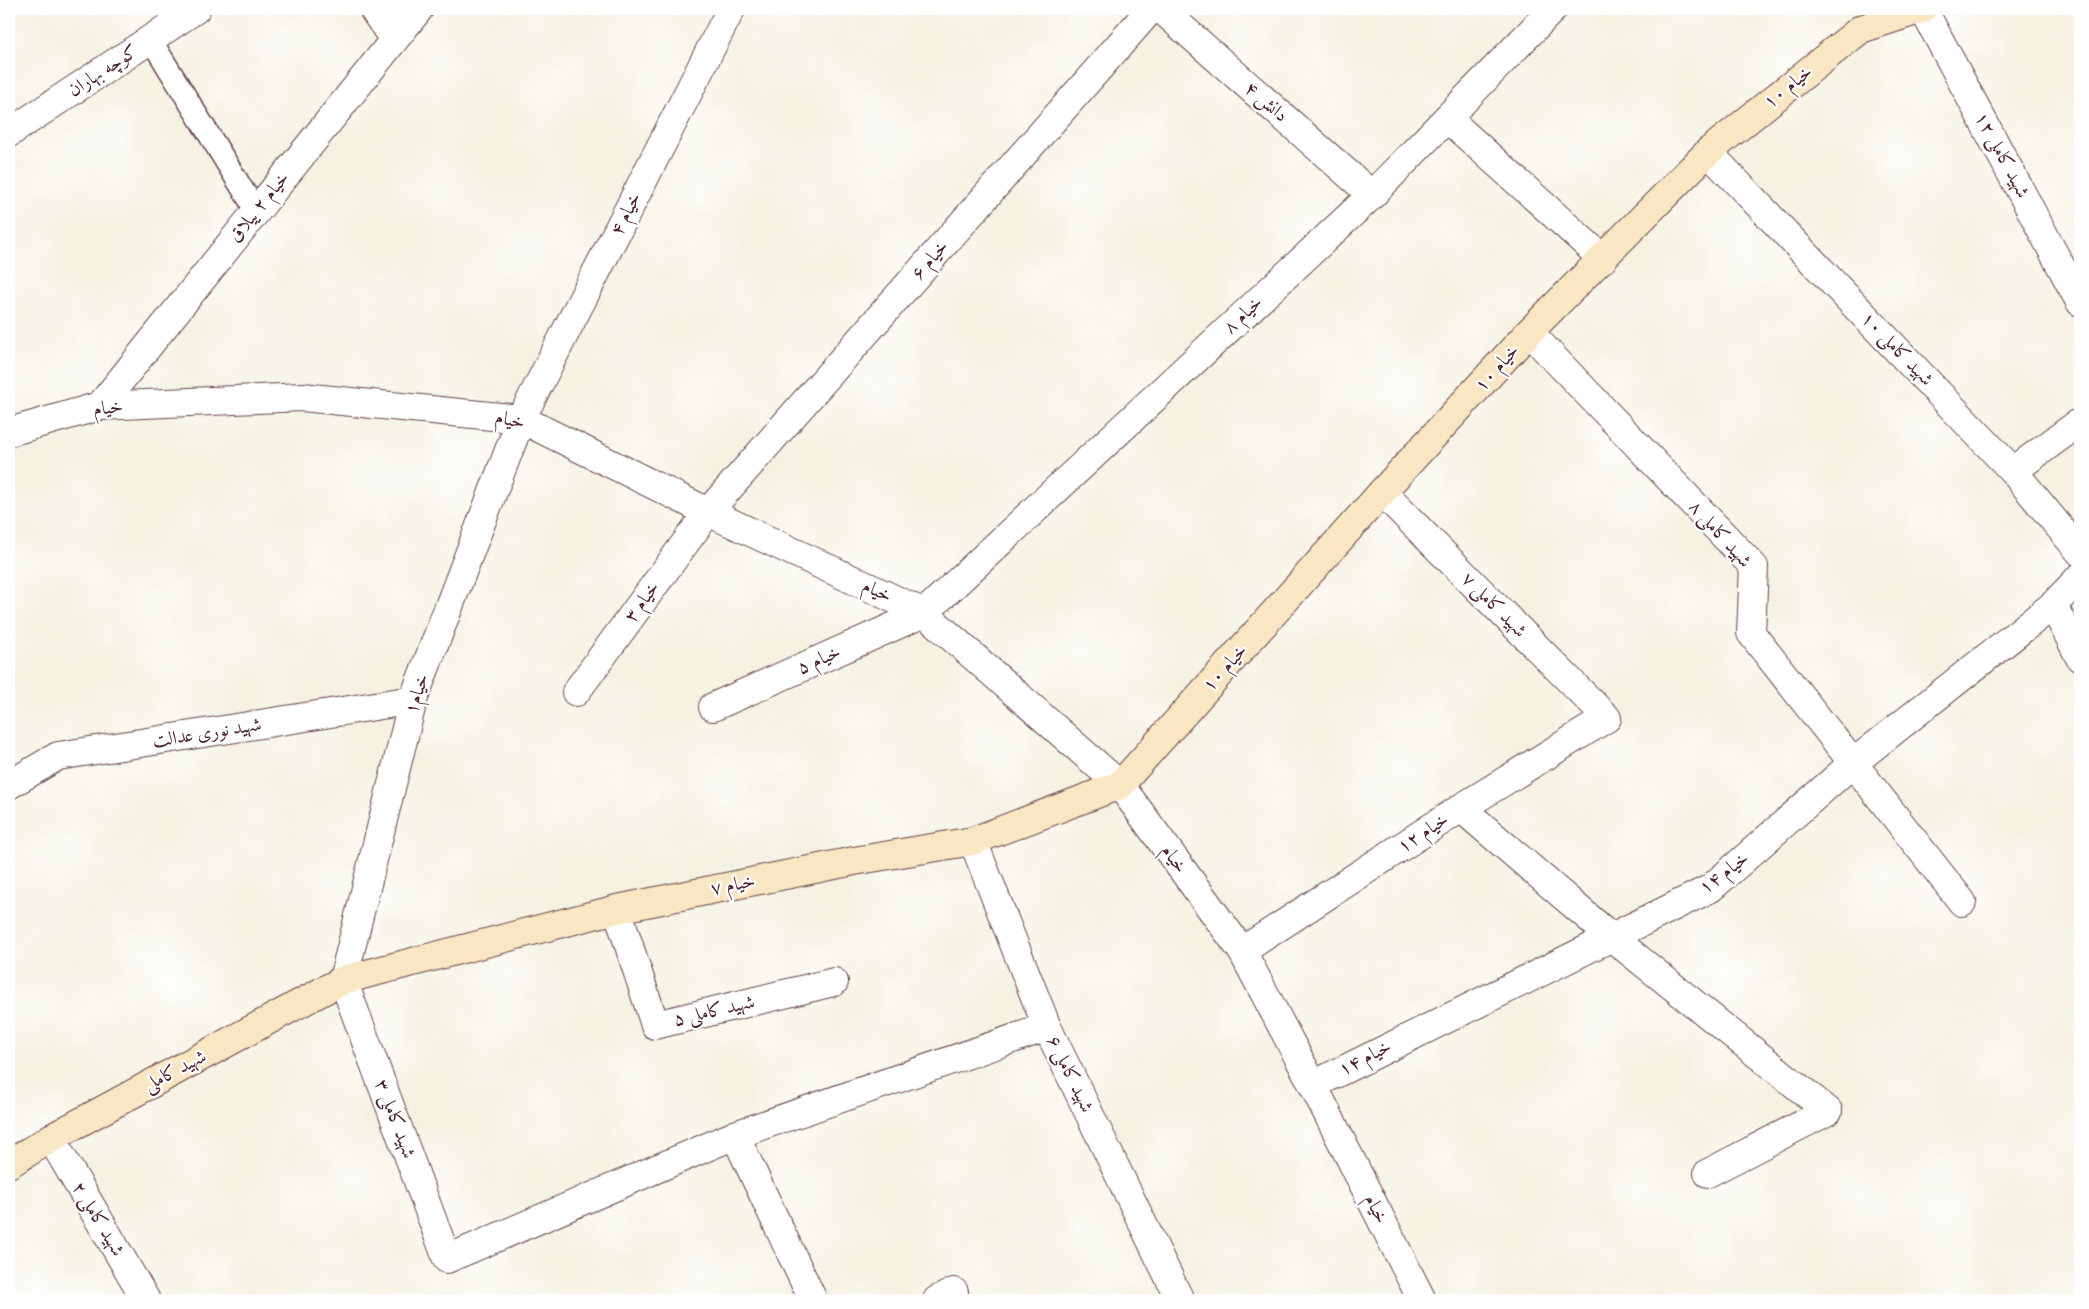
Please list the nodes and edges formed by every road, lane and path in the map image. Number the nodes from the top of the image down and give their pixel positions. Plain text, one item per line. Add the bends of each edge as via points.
1 (196, 9) edge
2 (373, 9) edge
3 (419, 9) edge
4 (731, 9) edge
5 (1151, 9) edge
6 (1161, 9) edge
7 (1553, 9) edge
8 (1922, 9) edge
9 (150, 40) junction
10 (394, 40) junction
11 (1447, 118) junction
12 (9, 133) edge
13 (1708, 152) junction
14 (1372, 195) junction
15 (256, 212) junction
16 (1603, 259) junction
17 (2080, 302) edge
18 (1529, 332) junction
19 (100, 406) junction
20 (521, 419) junction
21 (2080, 422) edge
22 (9, 432) edge
23 (2013, 471) junction
24 (1382, 492) junction
25 (708, 512) junction
26 (2080, 552) edge
27 (2080, 577) edge
28 (2053, 605) junction
29 (924, 613) junction
30 (2080, 658) edge
31 (576, 692) dead end
32 (413, 700) junction
33 (713, 706) dead end
34 (1607, 718) joint
35 (1853, 763) junction
36 (9, 785) edge
37 (1120, 785) junction
38 (1461, 808) junction
39 (973, 841) junction
40 (1962, 902) dead end
41 (617, 909) junction
42 (1610, 936) junction
43 (1242, 952) junction
44 (343, 980) junction
45 (834, 982) dead end
46 (1047, 1026) junction
47 (1313, 1085) junction
48 (735, 1135) junction
49 (51, 1138) junction
50 (9, 1164) edge
51 (1708, 1173) dead end
52 (146, 1300) edge
53 (813, 1300) edge
54 (1180, 1300) edge
55 (1422, 1300) edge

1 - 9 street, کوچه بهاران
2 - 10 street
3 - 10 street, خیام ۲ ییلاق
4 - 20 street, خیام ۴
5 - 25 street, خیام ۶
6 - 14 street, دانش ۴
7 - 11 street, خیام ۸
8 - 13 street, خیام ۱۰ via 1861,29
8 - 17 street, شهید کاملی ۱۲
9 - 12 street, کوچه بهاران
9 - 15 lane
10 - 15 street, خیام ۲ ییلاق
11 - 14 street, خیام ۸
11 - 16 street
13 - 16 street, خیام ۱۰
13 - 23 street, شهید کاملی ۱۰
14 - 29 street, خیام ۸
15 - 19 street, خیام ۲ ییلاق
16 - 18 street, خیام ۱۰
18 - 24 street, خیام ۱۰
18 - 35 street, شهید کاملی ۸ via 1754,567 1752,633
19 - 20 street, خیام via 302,397
19 - 22 street, خیام
20 - 25 street, خیام
20 - 32 street, خیام۱
21 - 23 street
23 - 26 street, شهید کاملی ۱۰
24 - 34 street, شهید کاملی ۷
24 - 37 street, خیام ۱۰
25 - 29 street, خیام
25 - 31 street, خیام ۳
27 - 28 street, خیام ۱۴
28 - 30 street
28 - 35 street, خیام ۱۴
29 - 33 street, خیام ۵
29 - 37 street, خیام
32 - 36 street, شهید نوری عدالت via 58,756
32 - 44 street, خیام۱
34 - 38 street, خیام ۱۲
35 - 40 street, شهید کاملی ۸
35 - 42 street, خیام ۱۴ via 1711,888
37 - 39 street, خیام ۷
37 - 43 street, خیام
38 - 42 street
38 - 43 street, خیام ۱۲
39 - 41 street, خیام ۷ via 854,861
39 - 46 street, شهید کاملی ۶
41 - 44 street, خیام ۷
41 - 45 street, شهید کاملی ۵ via 655,1025
42 - 47 street, خیام ۱۴
42 - 51 street via 1828,1111
43 - 47 street, خیام
44 - 48 street, شهید کاملی ۳ via 447,1259
44 - 49 street, شهید کاملی
46 - 48 street
46 - 54 street, شهید کاملی ۶
47 - 55 street, خیام
48 - 53 street
49 - 50 street, شهید کاملی
49 - 52 street, شهید کاملی ۲

